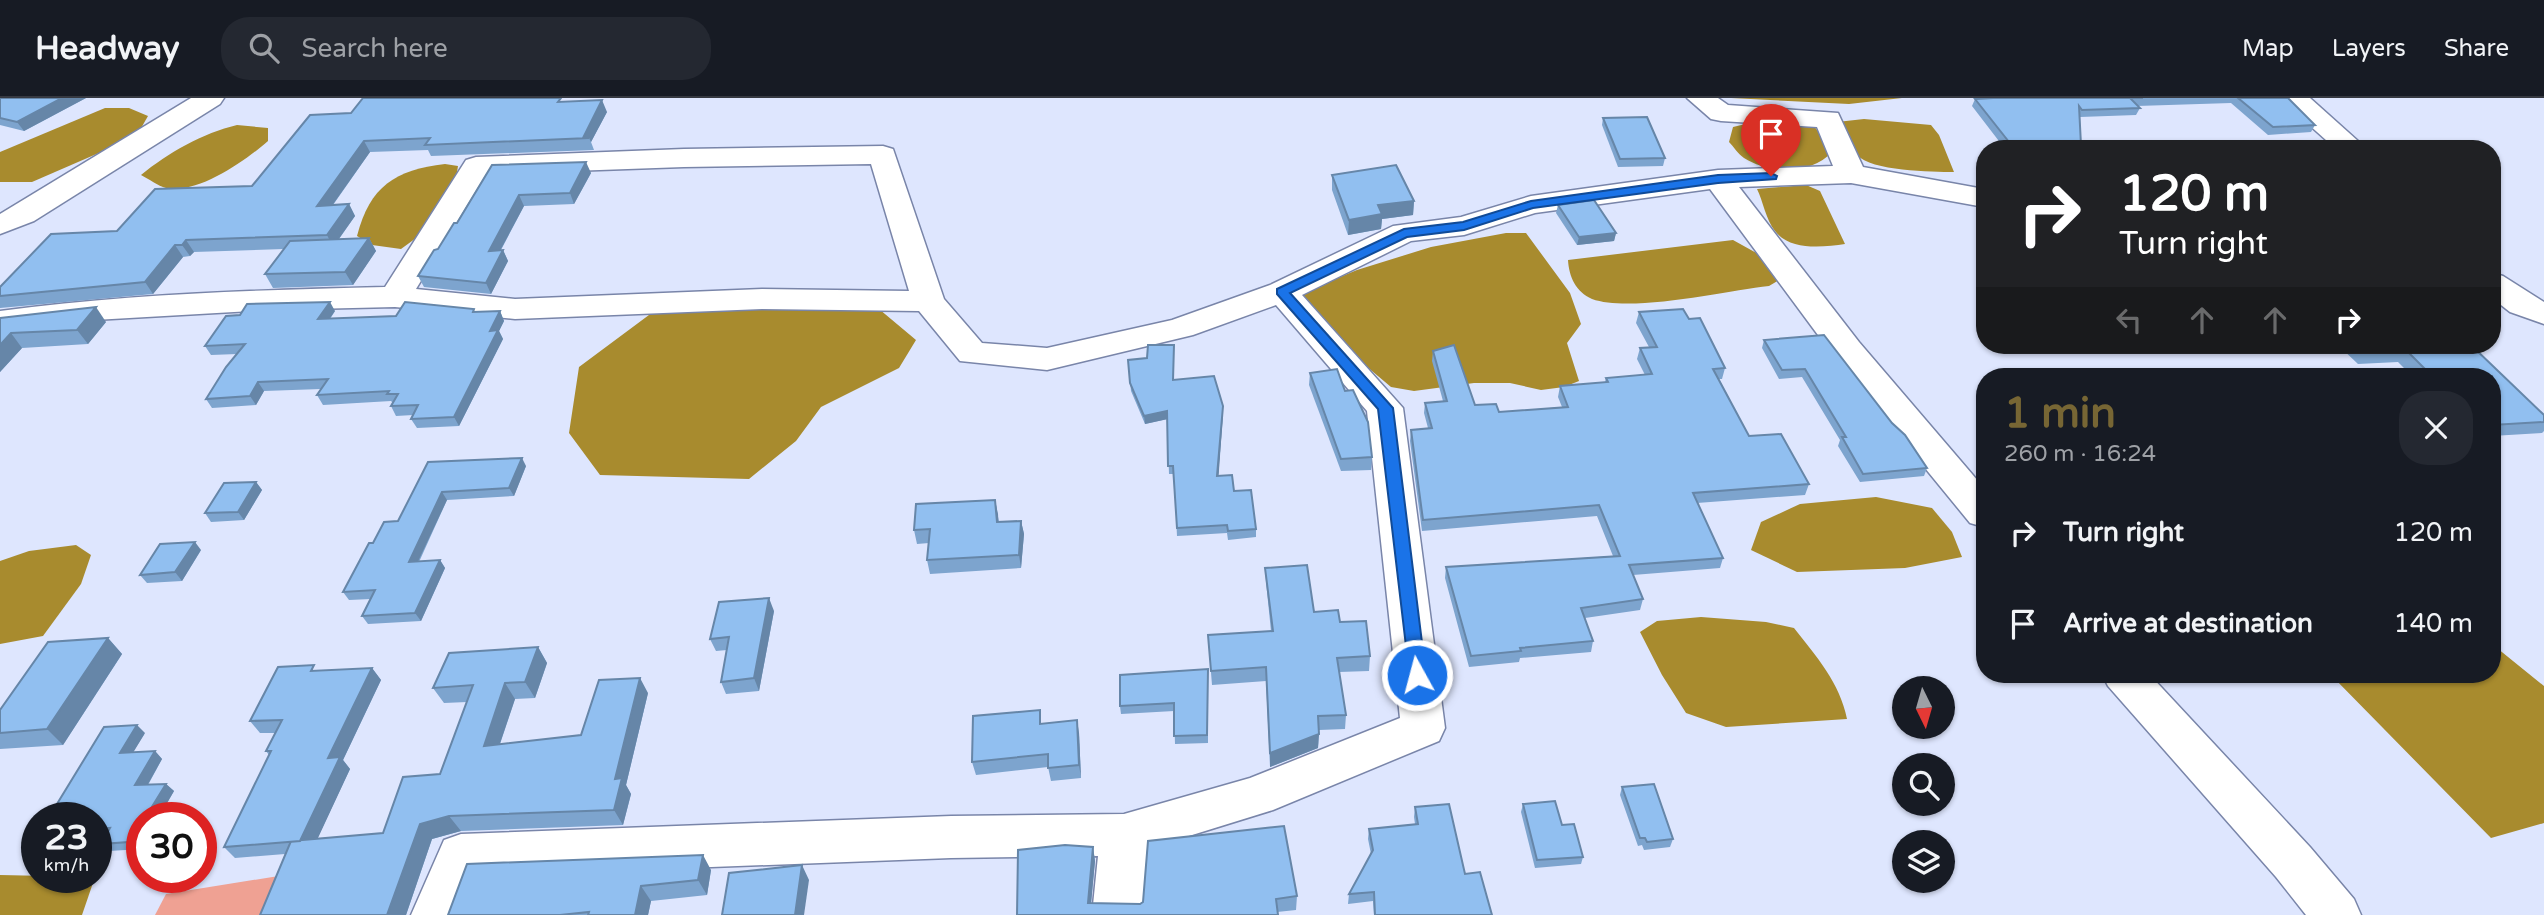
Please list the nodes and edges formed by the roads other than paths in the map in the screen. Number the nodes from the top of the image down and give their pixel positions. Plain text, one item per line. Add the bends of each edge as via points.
1 (210, 98) edge
2 (1701, 98) edge
3 (2292, 98) edge
4 (2342, 140) edge
5 (1851, 174) junction
6 (1718, 179) junction
7 (1976, 197) edge
8 (0, 225) edge
9 (2501, 290) edge
10 (1282, 292) junction
11 (396, 298) junction
12 (928, 301) junction
13 (2501, 312) edge
14 (2544, 314) edge
15 (0, 321) edge
16 (2544, 329) edge
17 (1976, 503) edge
18 (2131, 683) edge
19 (1125, 835) junction
20 (436, 915) edge
21 (1117, 915) edge
22 (2336, 915) edge

1 - 8 street
2 - 5 street via 1721,113 1828,119
3 - 4 street
5 - 6 street
5 - 7 street
6 - 10 street via 1531,205 1464,226 1404,233
6 - 17 street via 1847,349
9 - 14 street
10 - 12 street via 1181,328 1047,359 972,353
10 - 19 street via 1385,408 1423,729 1257,796
11 - 12 street via 515,309 762,299
11 - 12 street via 476,166 883,155
11 - 15 street via 91,310
13 - 16 street
18 - 22 street
19 - 20 street via 461,855
19 - 21 street

